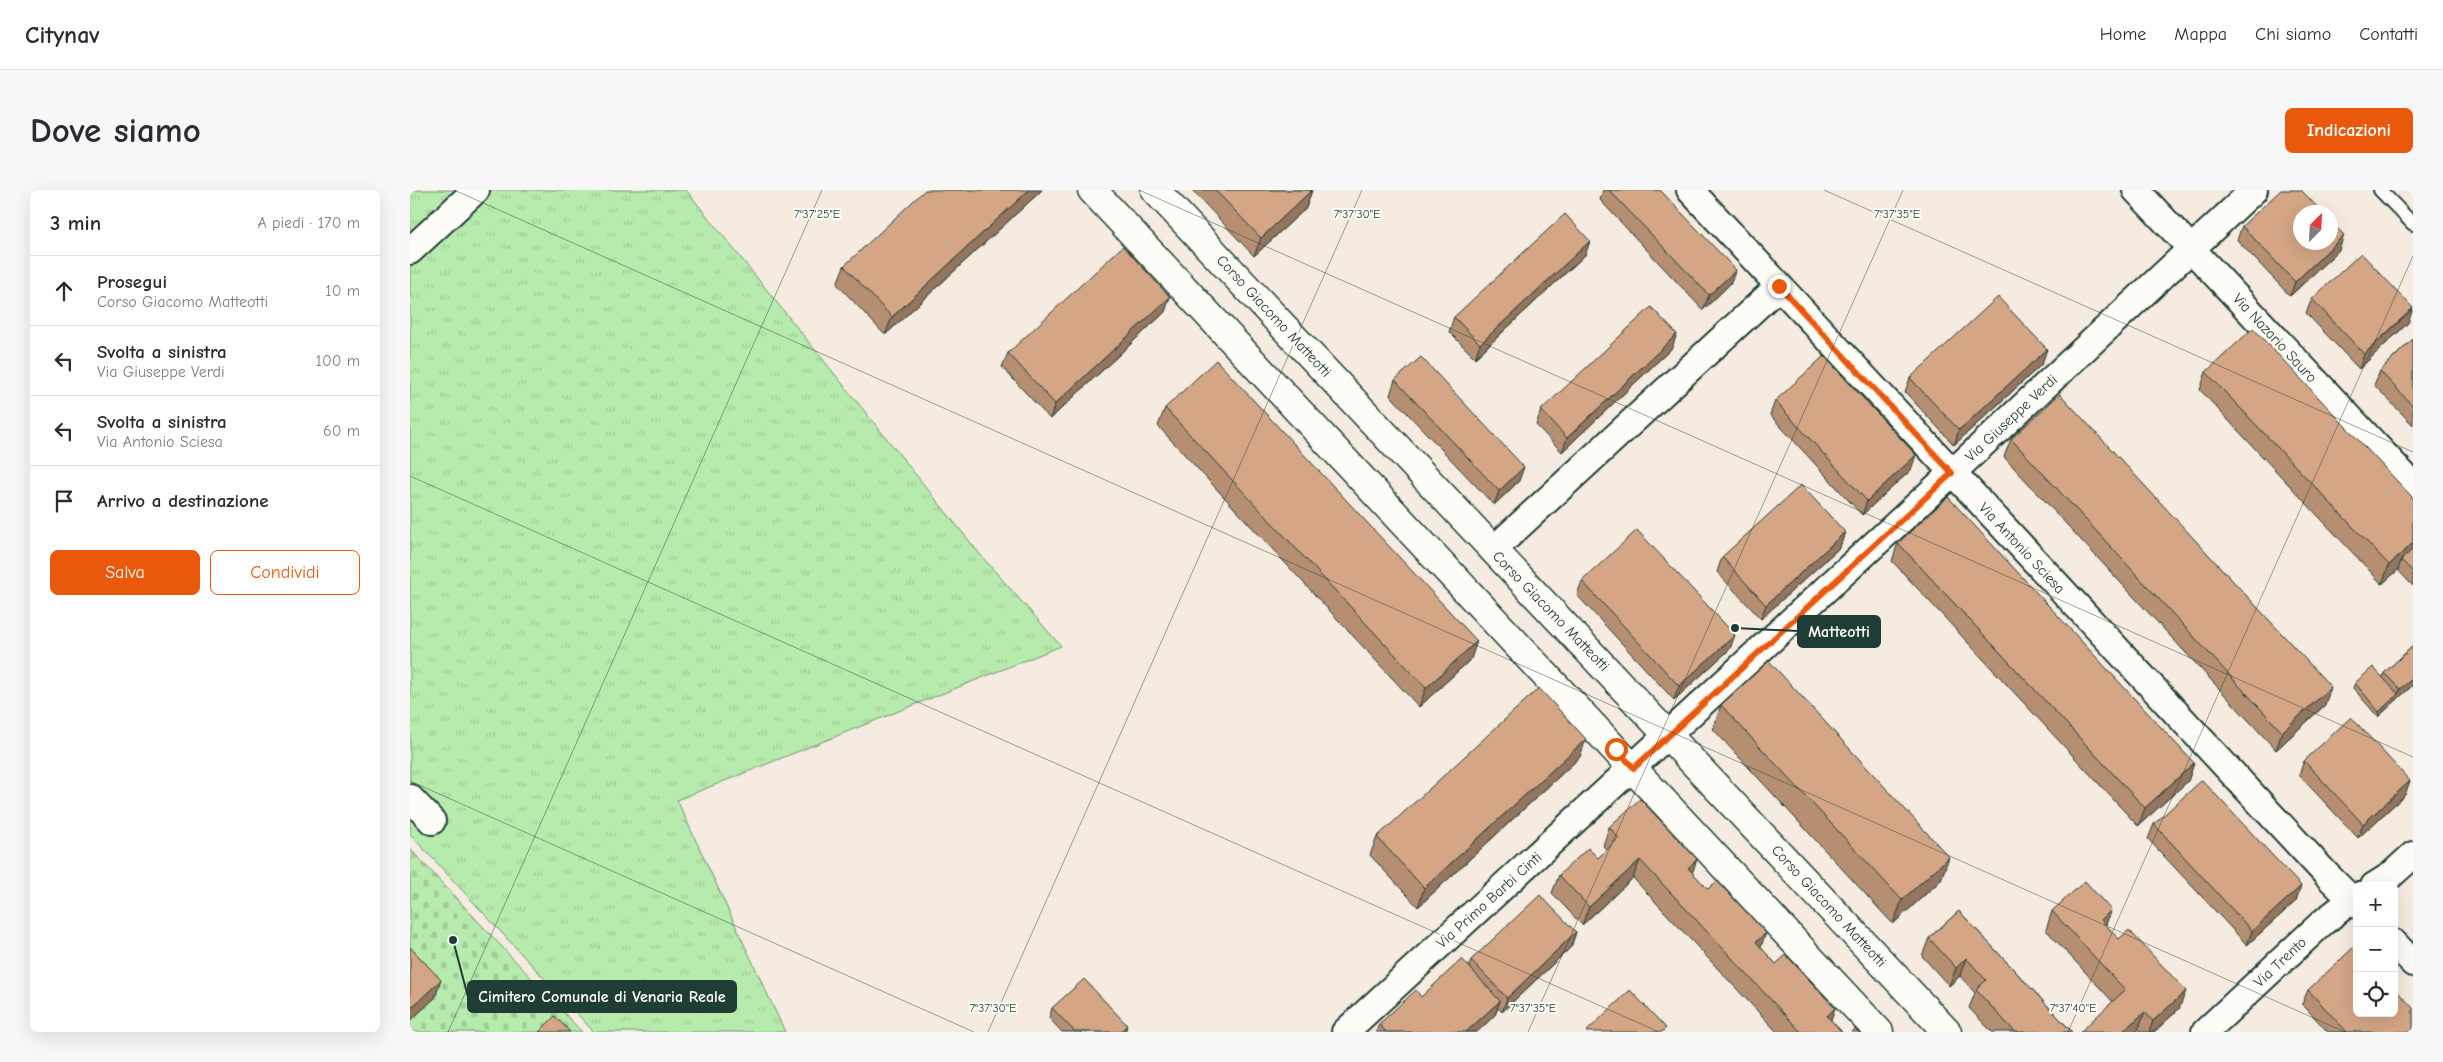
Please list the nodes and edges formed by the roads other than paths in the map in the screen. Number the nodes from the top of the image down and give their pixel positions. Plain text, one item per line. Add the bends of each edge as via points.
1 (476, 190) edge
2 (1092, 190) edge
3 (1155, 190) edge
4 (1690, 190) edge
5 (2136, 190) edge
6 (2254, 190) edge
7 (2380, 190) edge
8 (2413, 224) edge
9 (2192, 250) junction
10 (410, 251) edge
11 (1779, 286) junction
12 (1952, 473) junction
13 (2413, 485) edge
14 (1493, 550) junction
15 (1669, 735) junction
16 (1634, 768) junction
17 (410, 798) edge
18 (432, 821) dead end
19 (2413, 855) edge
20 (2380, 882) edge
21 (2353, 898) edge
22 (2353, 901) edge
23 (2398, 947) edge
24 (2413, 964) edge
25 (1345, 1032) edge
26 (1879, 1032) edge
27 (1947, 1032) edge
28 (2205, 1032) edge

1 - 10 street
2 - 16 street
3 - 14 street, Corso Giacomo Matteotti
4 - 11 street, Via Antonio Sciesa
5 - 9 street, Via Nazario Sauro
6 - 9 street, Via Giuseppe Verdi
7 - 8 lane
9 - 12 street, Via Giuseppe Verdi
9 - 13 street, Via Nazario Sauro
11 - 12 street, Via Antonio Sciesa
11 - 14 street
12 - 15 street, Via Giuseppe Verdi
12 - 21 street, Via Antonio Sciesa
14 - 15 street, Corso Giacomo Matteotti
15 - 16 street, Via Giuseppe Verdi
15 - 27 street, Corso Giacomo Matteotti
16 - 25 street, Via Primo Barbi Cinti
16 - 26 street
17 - 18 street
19 - 20 street
22 - 28 street, Via Trento via 2322,923
23 - 24 street

